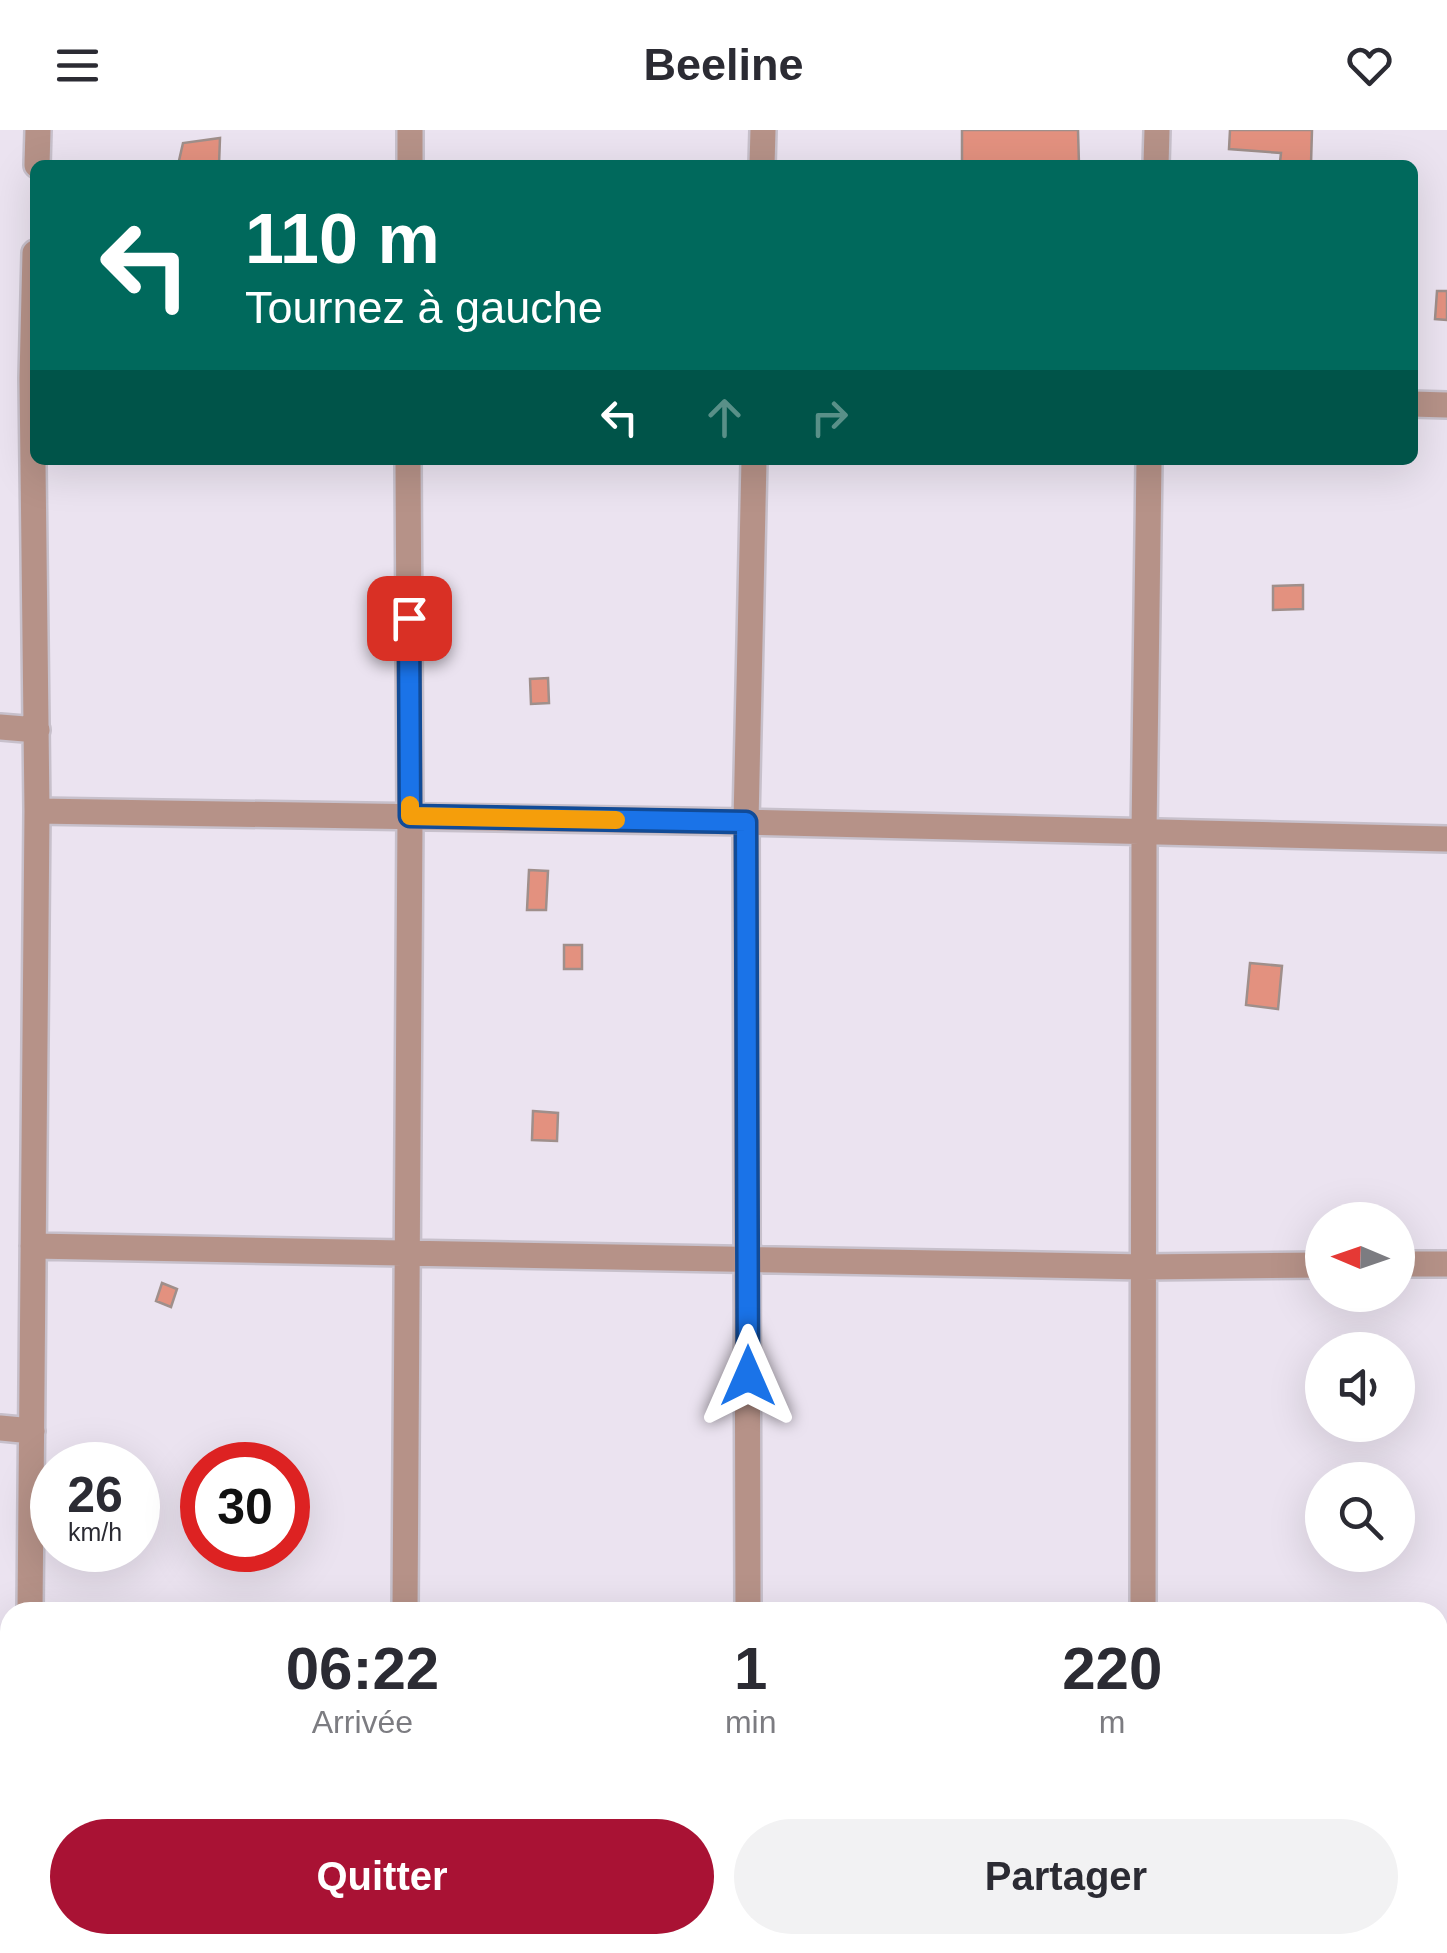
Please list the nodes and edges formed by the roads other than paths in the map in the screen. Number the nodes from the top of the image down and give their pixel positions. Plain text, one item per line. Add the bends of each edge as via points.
1 (38, 130) edge
2 (410, 130) edge
3 (763, 130) edge
4 (1157, 130) edge
5 (37, 160) edge
6 (410, 160) edge
7 (762, 160) edge
8 (1156, 160) edge
9 (1418, 404) edge
10 (1447, 405) edge
11 (35, 465) edge
12 (408, 465) edge
13 (754, 465) edge
14 (1149, 465) edge
15 (0, 727) edge
16 (37, 730) junction
17 (38, 810) junction
18 (410, 816) junction
19 (746, 822) junction
20 (1144, 832) junction
21 (1447, 838) edge
22 (34, 1246) junction
23 (408, 1253) junction
24 (747, 1257) junction
25 (1415, 1264) edge
26 (1447, 1264) edge
27 (1305, 1265) edge
28 (1144, 1266) junction
29 (0, 1428) edge
30 (32, 1431) junction
31 (30, 1602) edge
32 (405, 1602) edge
33 (748, 1602) edge
34 (1143, 1602) edge

1 - 5 street
2 - 6 street
3 - 7 street
4 - 8 street
9 - 10 street
11 - 16 street
12 - 18 street
13 - 19 street
14 - 20 street
15 - 16 street
16 - 17 street
17 - 18 street
17 - 22 street
18 - 19 street
18 - 23 street
19 - 20 street
19 - 24 street
20 - 21 street
20 - 28 street
22 - 23 street
22 - 30 street
23 - 24 street
23 - 32 street
24 - 28 street
24 - 33 street
25 - 26 street
27 - 28 street
28 - 34 street
29 - 30 street
30 - 31 street

